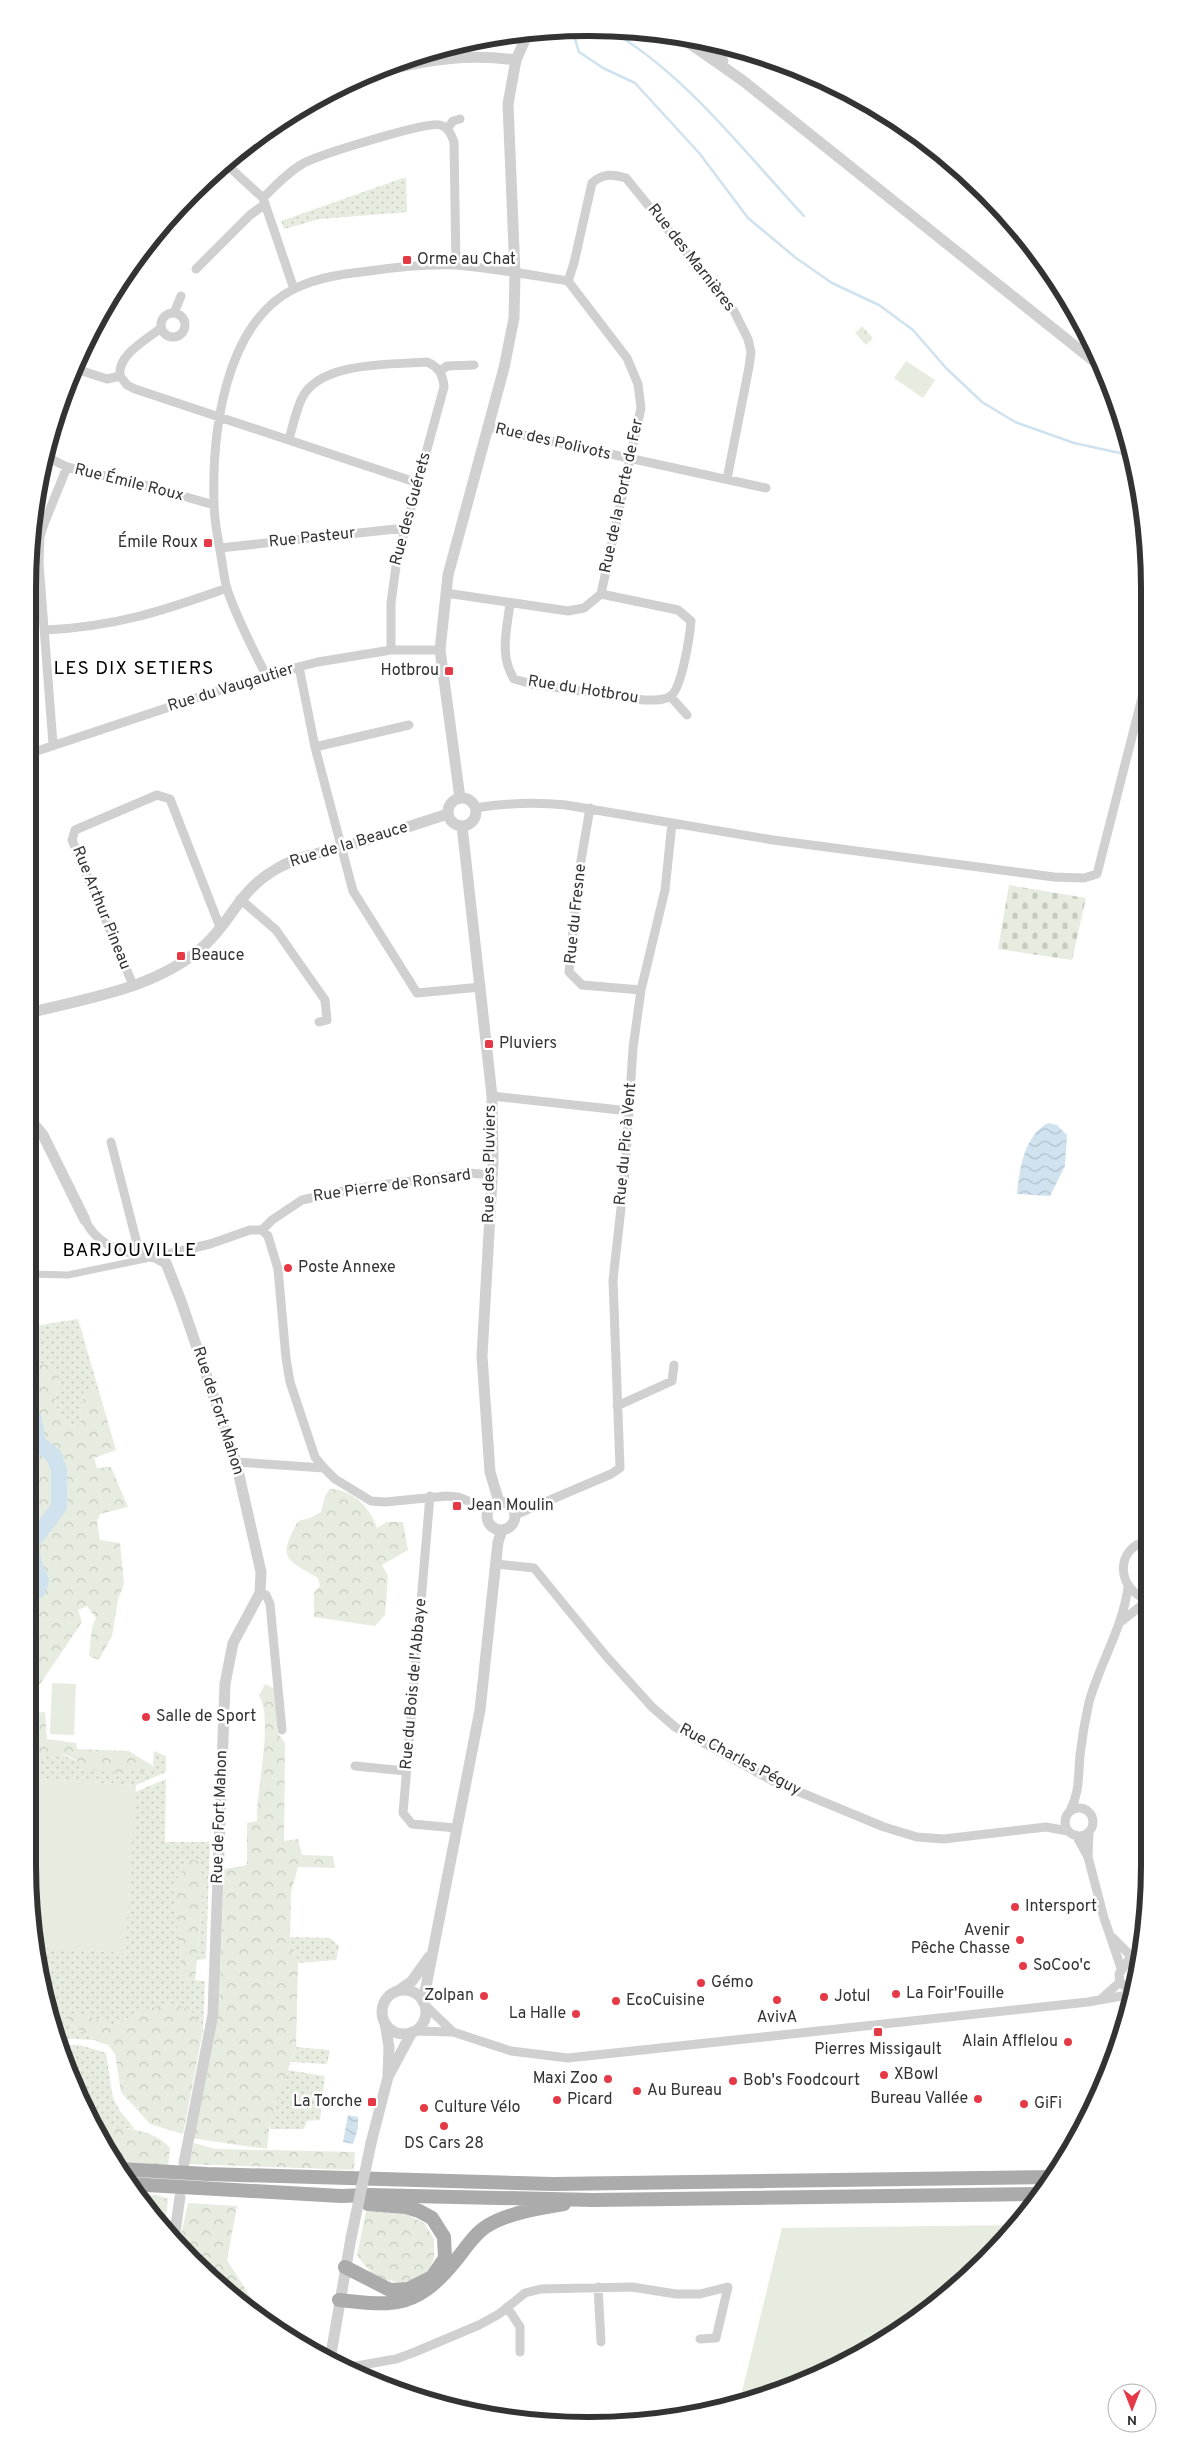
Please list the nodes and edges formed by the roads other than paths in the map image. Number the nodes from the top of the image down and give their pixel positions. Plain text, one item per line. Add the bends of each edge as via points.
1 (525, 40) edge
2 (694, 47) edge
3 (711, 50) edge
4 (516, 60) junction
5 (410, 66) edge
6 (742, 80) junction
7 (460, 119) dead end
8 (447, 129) junction
9 (230, 168) edge
10 (264, 201) junction
11 (456, 265) junction
12 (196, 269) dead end
13 (515, 274) junction
14 (568, 281) junction
15 (294, 289) junction
16 (181, 296) dead end
17 (174, 313) junction
18 (161, 328) junction
19 (1091, 358) edge
20 (474, 365) dead end
21 (81, 371) edge
22 (440, 371) junction
23 (120, 376) junction
24 (219, 416) junction
25 (487, 427) junction
26 (289, 439) junction
27 (52, 459) edge
28 (631, 459) junction
29 (67, 467) junction
30 (727, 479) junction
31 (418, 482) junction
32 (766, 488) dead end
33 (214, 505) junction
34 (405, 528) junction
35 (220, 548) junction
36 (227, 588) junction
37 (446, 594) junction
38 (601, 594) junction
39 (510, 603) junction
40 (45, 630) junction
41 (391, 650) junction
42 (440, 650) junction
43 (299, 667) junction
44 (266, 676) junction
45 (670, 696) junction
46 (1141, 702) edge
47 (687, 715) dead end
48 (409, 725) dead end
49 (53, 744) junction
50 (316, 747) junction
51 (36, 751) edge
52 (460, 798) junction
53 (475, 808) junction
54 (590, 808) junction
55 (448, 814) junction
56 (672, 823) junction
57 (462, 826) junction
58 (341, 847) junction
59 (240, 899) junction
60 (220, 927) junction
61 (133, 986) junction
62 (480, 987) junction
63 (641, 990) junction
64 (36, 1011) edge
65 (319, 1022) dead end
66 (492, 1096) junction
67 (629, 1111) junction
68 (36, 1127) edge
69 (111, 1142) dead end
70 (492, 1175) junction
71 (85, 1220) joint
72 (262, 1230) junction
73 (140, 1255) junction
74 (155, 1257) junction
75 (36, 1274) edge
76 (674, 1365) dead end
77 (617, 1406) junction
78 (236, 1462) junction
79 (324, 1468) junction
80 (430, 1496) junction
81 (496, 1504) junction
82 (515, 1515) junction
83 (502, 1530) junction
84 (1141, 1542) edge
85 (496, 1564) junction
86 (1128, 1587) junction
87 (260, 1592) junction
88 (1141, 1597) edge
89 (1141, 1606) edge
90 (1120, 1623) junction
91 (282, 1730) dead end
92 (354, 1766) dead end
93 (406, 1771) junction
94 (1078, 1794) junction
95 (1088, 1811) junction
96 (1068, 1814) junction
97 (1046, 1827) junction
98 (456, 1828) junction
99 (1089, 1832) junction
100 (1072, 1833) junction
101 (1088, 1857) junction
102 (1111, 1936) junction
103 (432, 1951) junction
104 (1133, 1955) edge
105 (1132, 1960) edge
106 (1121, 1968) junction
107 (1120, 1982) junction
108 (1126, 1988) edge
109 (398, 1991) junction
110 (1125, 1995) edge
111 (1102, 1998) junction
112 (424, 2003) junction
113 (385, 2023) junction
114 (414, 2032) junction
115 (453, 2032) junction
116 (388, 2077) junction
117 (184, 2163) dead end
118 (128, 2170) edge
119 (1044, 2177) edge
120 (138, 2185) edge
121 (1032, 2194) edge
122 (342, 2196) junction
123 (180, 2197) dead end
124 (593, 2200) junction
125 (175, 2231) edge
126 (345, 2267) junction
127 (598, 2287) junction
128 (339, 2300) junction
129 (507, 2307) junction
130 (700, 2339) dead end
131 (602, 2342) dead end
132 (520, 2352) dead end
133 (331, 2353) edge
134 (357, 2366) edge

1 - 4 street
2 - 6 street
3 - 6 street
4 - 5 street via 467,56
4 - 13 street via 508,104
6 - 19 street
7 - 8 street via 453,121
8 - 10 street via 434,124 424,126 356,144 304,163 287,175
8 - 11 street via 454,142
9 - 10 street
10 - 12 street
10 - 15 street
11 - 13 street
11 - 15 street via 419,265 338,274
13 - 14 street
13 - 25 street via 514,318
14 - 28 street, Rue de la Porte de Fer via 627,358 638,384 641,408
14 - 30 street, Rue des Marnières via 592,183 604,175 626,178 734,311 748,339 751,352 749,367
15 - 24 street via 250,328 233,368
16 - 17 street
17 - 18 street via 164,316
17 - 18 street via 184,321 182,332 172,337
18 - 23 street via 129,354 121,364
20 - 22 street via 447,366
21 - 23 street via 107,379
22 - 26 street via 436,365 427,362 337,370 314,382 302,398
22 - 31 street, Rue des Guérets via 444,388
23 - 24 street via 135,390
24 - 26 street
24 - 33 street via 214,454
25 - 28 street, Rue des Polivots
25 - 37 street via 448,575
26 - 31 street
27 - 29 street, Rue Émile Roux
28 - 30 street, Rue des Polivots
28 - 38 street, Rue de la Porte de Fer
29 - 33 street, Rue Émile Roux
29 - 40 street via 40,536
30 - 32 street, Rue des Polivots
31 - 34 street, Rue des Guérets
33 - 35 street
34 - 35 street, Rue Pasteur
34 - 41 street, Rue des Guérets via 391,603
35 - 36 street
36 - 40 street via 147,616 108,624
36 - 44 street
37 - 39 street, Rue de la Porte de Fer
37 - 42 street
38 - 39 street, Rue de la Porte de Fer via 584,608 568,611
38 - 45 street via 678,610 691,621 678,686
39 - 45 street, Rue du Hotbrou via 504,645 506,668 514,679 644,700
40 - 49 street
41 - 42 street, Rue du Vaugautier
41 - 43 street, Rue du Vaugautier
42 - 52 street
43 - 44 street, Rue du Vaugautier
43 - 50 street
44 - 49 street, Rue du Vaugautier
45 - 47 street
46 - 56 street via 1097,874 1084,878 1054,877 772,840
48 - 50 street
49 - 51 street, Rue du Vaugautier
50 - 58 street
52 - 53 street via 468,799
52 - 55 street via 451,802
53 - 54 street via 535,802
53 - 57 street via 474,819
54 - 56 street
54 - 63 street, Rue du Fresne via 578,878 569,972 582,985
55 - 57 street via 454,823
55 - 58 street, Rue de la Beauce
56 - 63 street, Rue du Pic à Vent via 665,890
57 - 62 street, Rue des Pluviers
58 - 59 street, Rue de la Beauce via 310,854 280,867 261,878
58 - 62 street via 353,891 417,993
59 - 60 street, Rue de la Beauce
59 - 65 street via 276,930 325,1000 327,1020
60 - 61 street, Rue de la Beauce via 207,943 177,966
60 - 61 street, Rue Arthur Pineau via 170,799 157,796 75,830 72,840
61 - 64 street, Rue de la Beauce
62 - 66 street, Rue des Pluviers
63 - 67 street, Rue du Pic à Vent
66 - 67 street
66 - 70 street, Rue des Pluviers
67 - 77 street, Rue du Pic à Vent via 613,1280
68 - 71 street
69 - 73 street
70 - 72 street, Rue Pierre de Ronsard via 469,1173 327,1194 302,1200
70 - 81 street, Rue des Pluviers via 482,1356 490,1472
71 - 73 street via 98,1239 119,1251
72 - 74 street via 250,1230 210,1244
72 - 79 street via 268,1236 278,1269 290,1382 315,1457
73 - 74 street
74 - 75 street via 76,1274
74 - 78 street, Rue de Fort Mahon via 166,1263
76 - 77 street via 672,1381
77 - 82 street, Rue du Pic à Vent via 620,1468
78 - 79 street
78 - 87 street, Rue de Fort Mahon via 261,1572
79 - 80 street via 335,1479 371,1501
80 - 81 street via 458,1497 483,1507
80 - 93 street, Rue du Bois de l'Abbaye
81 - 82 street via 508,1504
81 - 83 street via 487,1513 488,1521 494,1528
82 - 83 street via 513,1523
83 - 85 street
84 - 86 street via 1133,1547 1126,1558 1123,1572
85 - 97 street, Rue Charles Péguy via 534,1568 652,1707 675,1727 773,1781 884,1827 917,1836 944,1840
85 - 98 street via 480,1710
86 - 88 street
86 - 90 street
87 - 91 street via 266,1595 270,1604
87 - 117 street, Rue de Fort Mahon via 233,1643 225,1684 213,2014
89 - 90 street
90 - 94 street via 1099,1670 1089,1703 1080,1753
92 - 93 street
93 - 98 street, Rue du Bois de l'Abbaye via 405,1818 412,1824
94 - 95 street
94 - 96 street
95 - 96 street via 1081,1808
95 - 99 street via 1093,1821
96 - 97 street, Rue Charles Péguy
96 - 100 street via 1066,1825
97 - 100 street, Rue Charles Péguy
98 - 103 street
99 - 100 street via 1083,1835
99 - 101 street
100 - 101 street
101 - 102 street
102 - 104 street
102 - 106 street
103 - 109 street via 412,1981
103 - 112 street
105 - 106 street
106 - 107 street
107 - 108 street
107 - 111 street
109 - 112 street via 413,1992
109 - 113 street via 383,2005
110 - 111 street
111 - 115 street via 568,2058 511,2051
112 - 114 street via 424,2022
112 - 115 street
113 - 114 street via 400,2034
113 - 116 street via 389,2047
114 - 115 street
114 - 116 street
116 - 126 street, bridge
118 - 119 main road via 553,2184
120 - 122 main road
121 - 124 main road
122 - 124 main road
122 - 126 main road via 365,2204 419,2211 432,2218 444,2237 445,2248 444,2258 432,2278 408,2289 390,2290
123 - 125 street
124 - 128 main road via 521,2213 486,2226 438,2282 418,2297 382,2303
126 - 128 street
127 - 129 street via 541,2289 525,2293
127 - 130 street via 632,2287 676,2294 700,2294 728,2287 716,2338
127 - 131 street
128 - 133 street
129 - 132 street via 520,2327
129 - 134 street via 480,2325 415,2352

